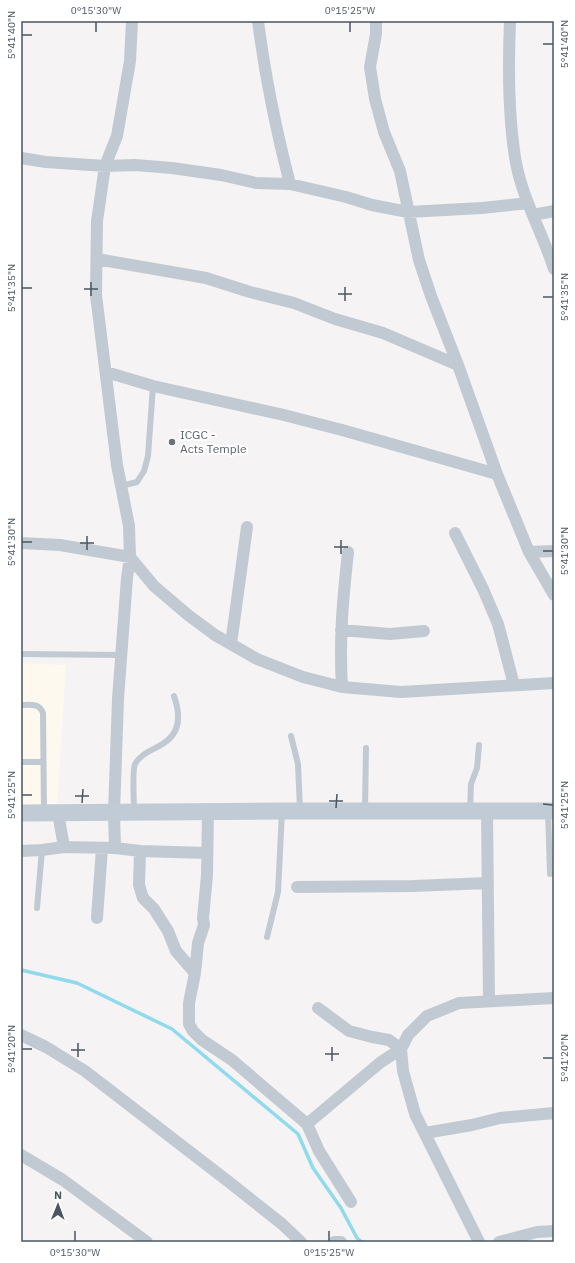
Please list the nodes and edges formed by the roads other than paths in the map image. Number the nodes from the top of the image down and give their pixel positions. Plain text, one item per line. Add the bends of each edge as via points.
1 (132, 21) edge
2 (258, 21) edge
3 (376, 21) edge
4 (510, 21) edge
5 (21, 158) edge
6 (105, 166) junction
7 (290, 184) junction
8 (528, 203) junction
9 (554, 211) edge
10 (408, 212) junction
11 (533, 215) junction
12 (97, 258) junction
13 (554, 269) edge
14 (458, 365) junction
15 (106, 372) junction
16 (153, 386) junction
17 (497, 474) junction
18 (121, 486) junction
19 (248, 527) dead end
20 (455, 533) dead end
21 (21, 543) edge
22 (554, 551) edge
23 (348, 552) dead end
24 (529, 552) junction
25 (130, 557) junction
26 (554, 596) edge
27 (341, 630) junction
28 (424, 631) dead end
29 (231, 644) junction
30 (21, 654) edge
31 (121, 655) junction
32 (554, 683) edge
33 (514, 685) junction
34 (342, 686) junction
35 (174, 696) dead end
36 (21, 705) edge
37 (291, 736) dead end
38 (479, 745) dead end
39 (366, 748) dead end
40 (21, 762) edge
41 (44, 762) junction
42 (282, 810) junction
43 (208, 811) junction
44 (300, 811) junction
45 (365, 811) junction
46 (479, 811) junction
47 (551, 811) edge
48 (134, 812) junction
49 (21, 813) edge
50 (51, 813) junction
51 (114, 813) junction
52 (64, 847) junction
53 (102, 848) junction
54 (115, 848) junction
55 (42, 850) junction
56 (21, 851) edge
57 (140, 851) junction
58 (207, 853) junction
59 (550, 874) dead end
60 (488, 884) junction
61 (297, 887) dead end
62 (37, 908) dead end
63 (97, 918) dead end
64 (267, 937) dead end
65 (195, 973) junction
66 (554, 998) edge
67 (489, 1000) junction
68 (318, 1008) dead end
69 (21, 1035) edge
70 (401, 1049) junction
71 (554, 1113) edge
72 (307, 1124) junction
73 (425, 1133) junction
74 (21, 1155) edge
75 (351, 1202) dead end
76 (554, 1231) edge
77 (147, 1242) edge
78 (301, 1242) edge
79 (334, 1242) edge
80 (341, 1242) edge
81 (479, 1242) edge
82 (499, 1242) edge

1 - 6 street via 130,61 117,136
2 - 7 street via 278,139
3 - 10 street via 370,67 375,99 384,132 400,171
4 - 8 street via 510,111 516,164
5 - 6 street
6 - 7 street via 172,168 256,183
6 - 12 street via 97,221
7 - 10 street
8 - 10 street
8 - 11 street
9 - 11 street
10 - 14 street via 421,268
11 - 13 street via 548,248
12 - 14 street via 206,278 294,303 383,333
12 - 15 street via 96,295
14 - 17 street
15 - 16 street
15 - 18 street
16 - 17 street via 284,415
16 - 18 lane via 148,456 144,471 137,482
17 - 24 street
18 - 25 street via 129,526
19 - 29 street
20 - 33 street via 498,624
21 - 25 street via 60,545
22 - 24 street
23 - 27 street
24 - 26 street
25 - 29 street via 154,586 188,615
25 - 31 street
27 - 28 street via 390,634
27 - 34 street
29 - 34 street via 257,659 303,677
30 - 31 lane
31 - 51 street
32 - 33 street
33 - 34 street via 401,692
35 - 48 lane via 179,720 175,731 165,742 140,757 134,766
36 - 41 lane via 37,705 41,708
37 - 44 lane via 298,764
38 - 46 lane via 477,768 471,784
39 - 45 lane
40 - 41 lane
41 - 50 lane
42 - 43 main road
42 - 44 main road
42 - 64 lane via 278,892
43 - 48 main road
43 - 58 street
44 - 45 main road
45 - 46 main road
46 - 47 main road
46 - 60 street
47 - 59 lane
48 - 51 main road
49 - 50 main road
50 - 51 main road
50 - 52 street
51 - 54 street
52 - 53 street
52 - 55 street
53 - 54 street
53 - 63 street
54 - 57 street
55 - 56 street
55 - 62 lane
57 - 58 street
57 - 65 street via 139,884 143,898 154,909 168,931 176,951
58 - 65 street via 204,925 198,943
60 - 61 street
60 - 67 street
65 - 72 street via 188,1014 193,1031 232,1060
66 - 67 street
67 - 70 street via 459,1003 426,1016 408,1035
68 - 70 street via 349,1031 389,1040
69 - 78 street via 85,1071 282,1224
70 - 72 street via 381,1062
70 - 73 street via 403,1071 413,1107
71 - 73 street via 500,1118
72 - 75 street via 319,1151
73 - 81 street
74 - 77 street via 63,1180
76 - 82 street via 537,1232
79 - 80 street

